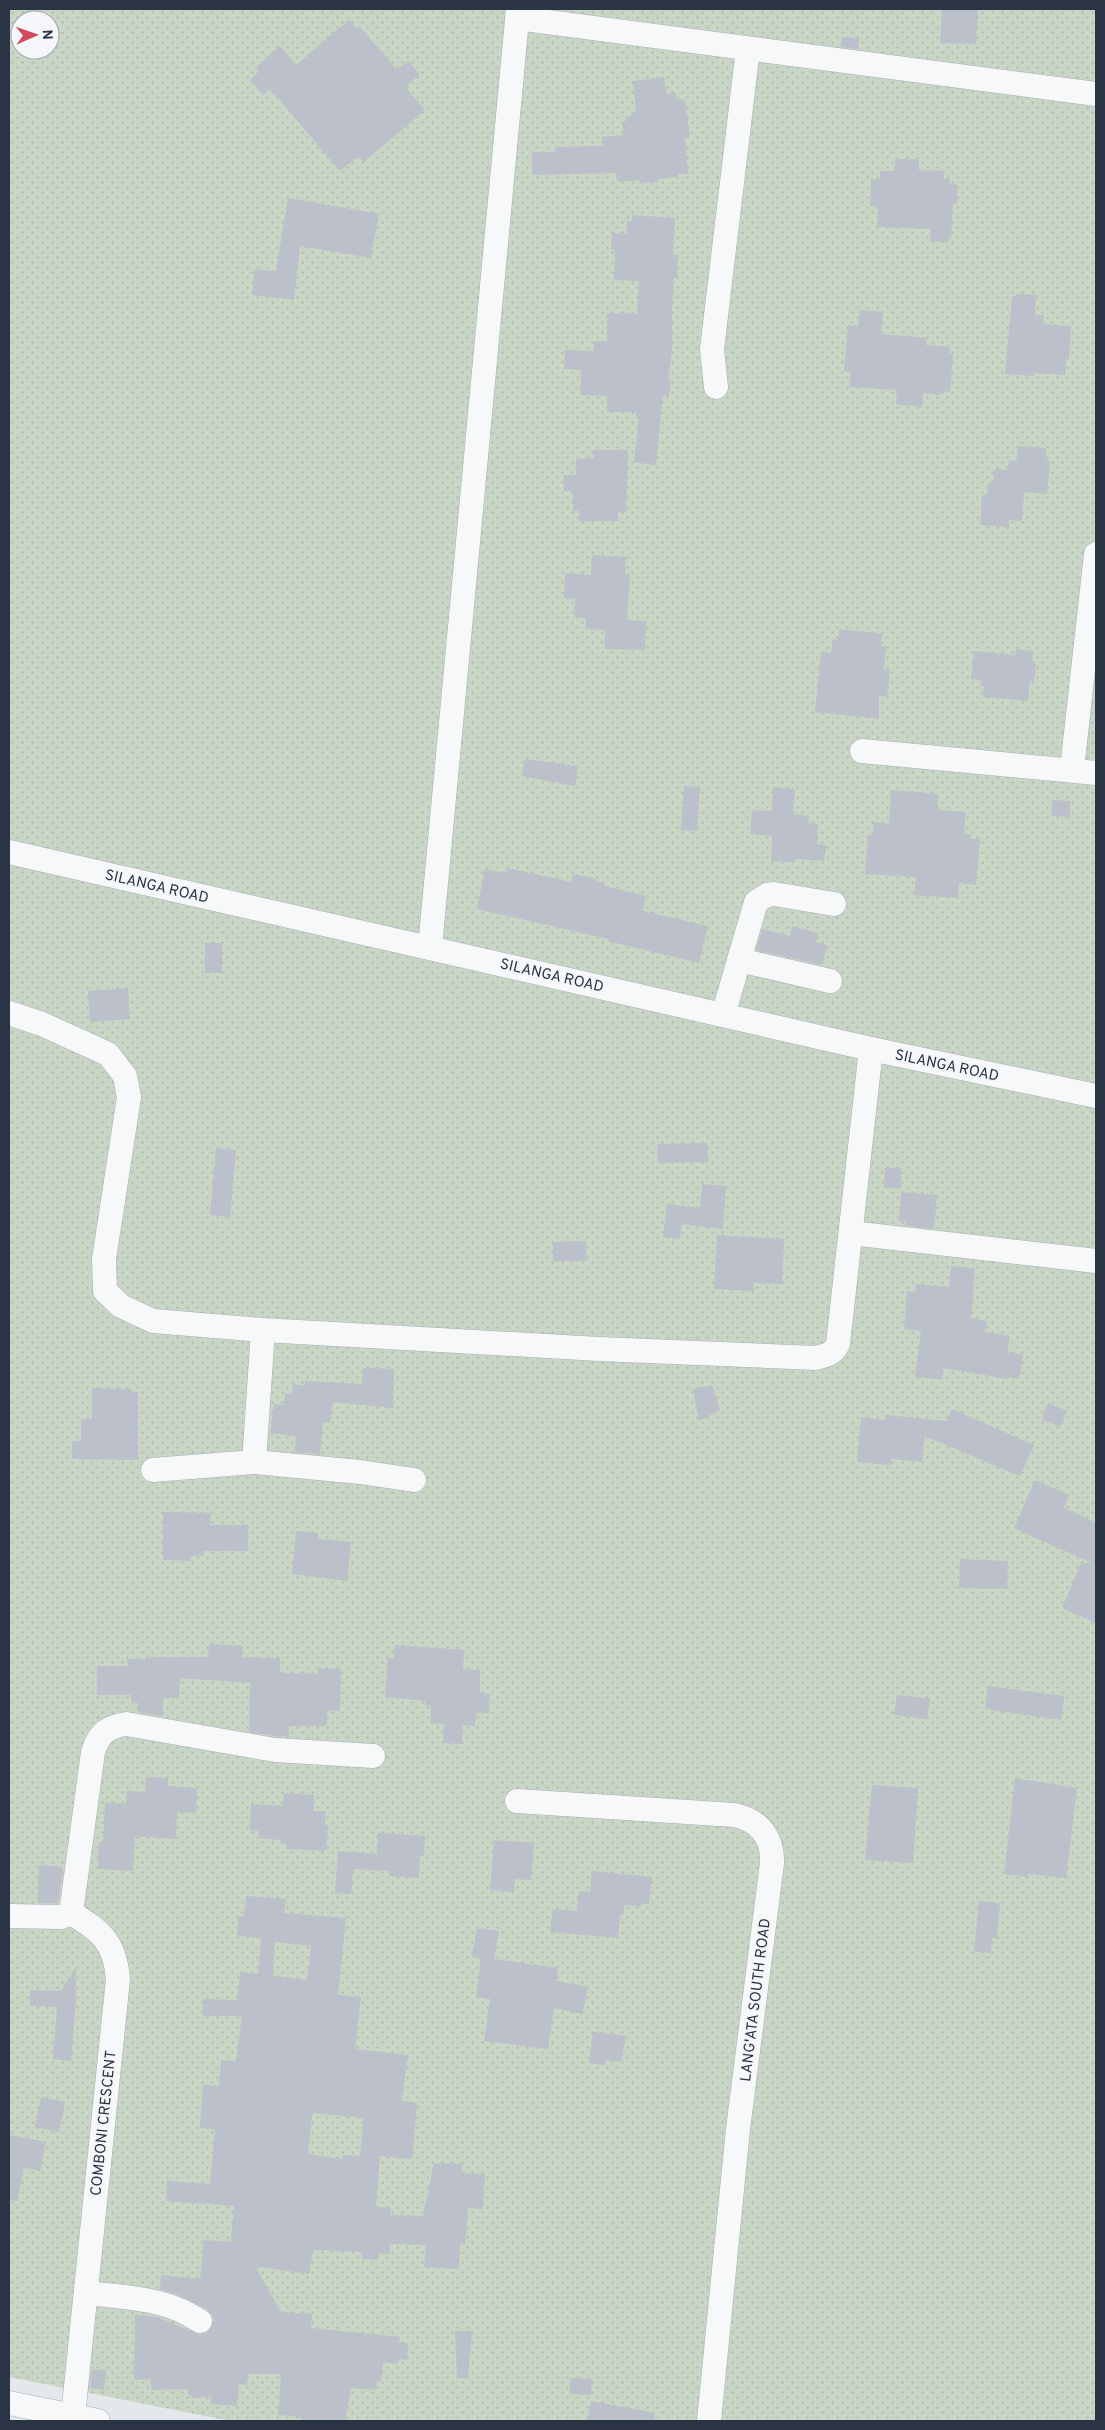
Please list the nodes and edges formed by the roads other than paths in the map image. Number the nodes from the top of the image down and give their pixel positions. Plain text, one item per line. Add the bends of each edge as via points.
1 (518, 13) edge
2 (748, 49) junction
3 (1096, 94) edge
4 (716, 387) dead end
5 (1096, 554) edge
6 (862, 750) dead end
7 (1072, 769) junction
8 (1096, 773) edge
9 (9, 852) edge
10 (834, 904) dead end
11 (430, 947) junction
12 (739, 960) junction
13 (830, 980) dead end
14 (9, 1013) edge
15 (723, 1015) junction
16 (871, 1049) junction
17 (1096, 1096) edge
18 (851, 1233) junction
19 (1096, 1261) edge
20 (263, 1330) junction
21 (254, 1462) junction
22 (153, 1470) dead end
23 (414, 1480) dead end
24 (373, 1756) dead end
25 (517, 1802) dead end
26 (71, 1913) junction
27 (9, 1916) edge
28 (86, 2294) junction
29 (200, 2321) dead end
30 (9, 2403) edge
31 (73, 2416) junction
32 (98, 2421) edge
33 (709, 2421) edge

1 - 2 street
1 - 11 street
2 - 3 street
2 - 4 street via 712,349
5 - 7 street
6 - 7 street
7 - 8 street
9 - 11 street, SILANGA ROAD
10 - 12 street via 774,894 761,897 756,902
11 - 15 street, SILANGA ROAD
12 - 13 street
12 - 15 street
14 - 20 street via 108,1054 125,1076 129,1096 104,1258 105,1291 120,1306 153,1321
15 - 16 street, SILANGA ROAD
16 - 17 street, SILANGA ROAD
16 - 18 street
18 - 19 street
18 - 20 street via 838,1344 829,1355 816,1358
20 - 21 street
21 - 22 street
21 - 23 street
24 - 26 street via 275,1750 126,1724 112,1726 98,1739 93,1752
25 - 33 street, LANG'ATA SOUTH ROAD via 734,1815 756,1823 769,1841 772,1863 738,2129
26 - 27 street via 61,1917
26 - 28 street, COMBONI CRESCENT via 97,1928 108,1942 116,1961 118,1979
28 - 29 street via 162,2302
28 - 31 street, COMBONI CRESCENT
30 - 31 street
31 - 32 street

